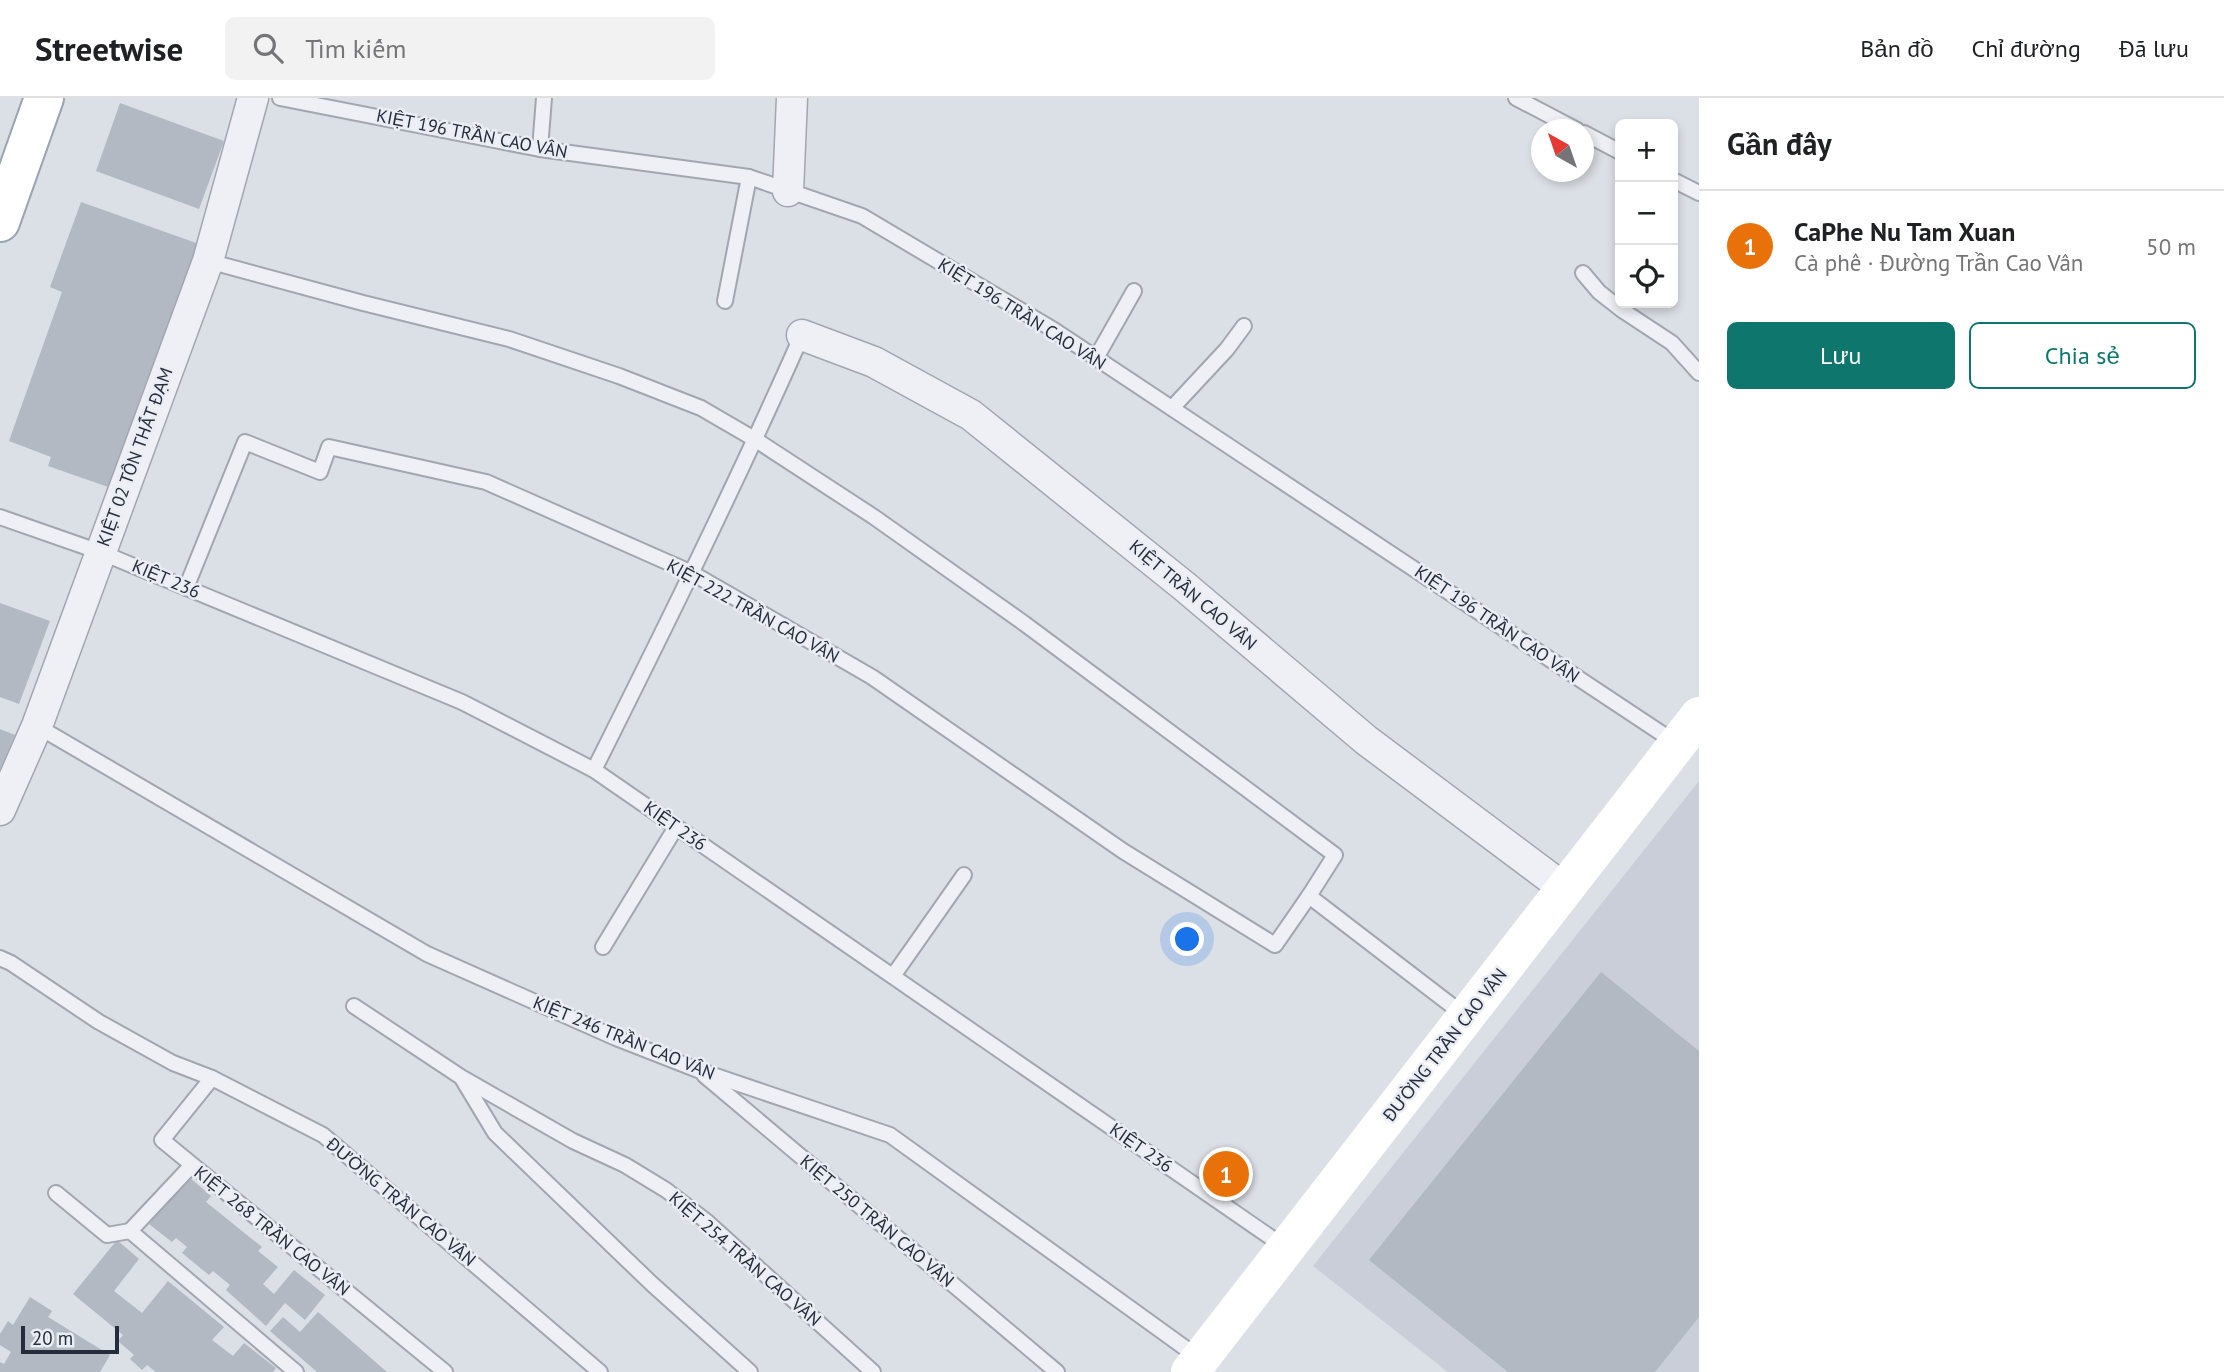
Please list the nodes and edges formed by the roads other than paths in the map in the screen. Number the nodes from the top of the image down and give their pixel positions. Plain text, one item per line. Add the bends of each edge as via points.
1 (44, 98) edge
2 (254, 98) edge
3 (280, 98) edge
4 (544, 98) edge
5 (792, 98) edge
6 (1516, 98) edge
7 (1556, 119) edge
8 (1594, 138) edge
9 (540, 149) junction
10 (1615, 149) edge
11 (749, 177) junction
12 (1677, 182) edge
13 (788, 191) junction
14 (1699, 193) edge
15 (0, 222) edge
16 (208, 261) junction
17 (1583, 273) dead end
18 (1134, 291) dead end
19 (725, 301) dead end
20 (1244, 326) dead end
21 (802, 335) joint
22 (1096, 358) junction
23 (1699, 373) edge
24 (1172, 408) junction
25 (756, 440) junction
26 (0, 517) edge
27 (100, 552) junction
28 (692, 573) junction
29 (186, 588) junction
30 (37, 726) junction
31 (1688, 730) edge
32 (594, 770) junction
33 (0, 810) edge
34 (676, 827) junction
35 (964, 876) dead end
36 (1565, 889) junction
37 (1309, 896) junction
38 (603, 947) dead end
39 (0, 958) edge
40 (893, 976) junction
41 (354, 1006) dead end
42 (1466, 1017) junction
43 (698, 1070) junction
44 (461, 1077) junction
45 (212, 1078) junction
46 (192, 1165) junction
47 (55, 1193) dead end
48 (130, 1231) junction
49 (1287, 1249) junction
50 (1195, 1365) edge
51 (296, 1372) edge
52 (445, 1372) edge
53 (600, 1372) edge
54 (750, 1372) edge
55 (873, 1372) edge
56 (1057, 1372) edge

1 - 15 main road
2 - 16 street, KIỆT 02 TÔN THẤT ĐẠM
3 - 9 lane, KIỆT 196 TRẦN CAO VÂN
4 - 9 lane
5 - 13 street
6 - 7 lane
8 - 10 lane
9 - 11 lane, KIỆT 196 TRẦN CAO VÂN
11 - 13 lane, KIỆT 196 TRẦN CAO VÂN
11 - 19 lane
12 - 14 lane
13 - 22 lane, KIỆT 196 TRẦN CAO VÂN via 862,216
16 - 25 lane, KIỆT 222 TRẦN CAO VÂN via 509,339 701,408
16 - 27 street, KIỆT 02 TÔN THẤT ĐẠM
17 - 23 lane via 1599,292 1672,343
18 - 22 lane
20 - 24 lane
21 - 25 lane
21 - 36 street, KIỆT TRẦN CAO VÂN via 874,362 971,415 1366,740
22 - 24 lane, KIỆT 196 TRẦN CAO VÂN
24 - 31 lane, KIỆT 196 TRẦN CAO VÂN
25 - 28 lane
25 - 37 lane, KIỆT 222 TRẦN CAO VÂN via 1025,624 1335,855
26 - 27 lane, KIỆT 236
27 - 29 lane, KIỆT 236
27 - 30 street, KIỆT 02 TÔN THẤT ĐẠM
28 - 29 lane, KIỆT 222 TRẦN CAO VÂN via 486,482 329,447 320,472 244,442
28 - 32 lane
28 - 37 lane, KIỆT 222 TRẦN CAO VÂN via 872,677 1122,851 1275,945
29 - 32 lane, KIỆT 236 via 462,702
30 - 33 street, KIỆT 02 TÔN THẤT ĐẠM
30 - 43 lane, KIỆT 246 TRẦN CAO VÂN via 428,954
31 - 36 main road, ĐƯỜNG TRẦN CAO VÂN
32 - 34 lane, KIỆT 236
34 - 38 lane
34 - 40 lane, KIỆT 236
35 - 40 lane
36 - 42 main road, ĐƯỜNG TRẦN CAO VÂN
37 - 42 lane
39 - 45 lane, ĐƯỜNG TRẦN CAO VÂN via 112,1029 173,1063
40 - 49 lane, KIỆT 236
41 - 44 lane, KIỆT 254 TRẦN CAO VÂN
42 - 49 main road, ĐƯỜNG TRẦN CAO VÂN
43 - 50 lane, KIỆT 246 TRẦN CAO VÂN via 890,1135
43 - 56 lane, KIỆT 250 TRẦN CAO VÂN
44 - 54 lane via 495,1133
44 - 55 lane, KIỆT 254 TRẦN CAO VÂN via 666,1190
45 - 46 lane, KIỆT 268 TRẦN CAO VÂN via 162,1140
45 - 53 lane, ĐƯỜNG TRẦN CAO VÂN via 323,1135
46 - 48 lane
46 - 52 lane, KIỆT 268 TRẦN CAO VÂN
47 - 48 lane via 107,1234
48 - 51 lane
49 - 50 main road, ĐƯỜNG TRẦN CAO VÂN

